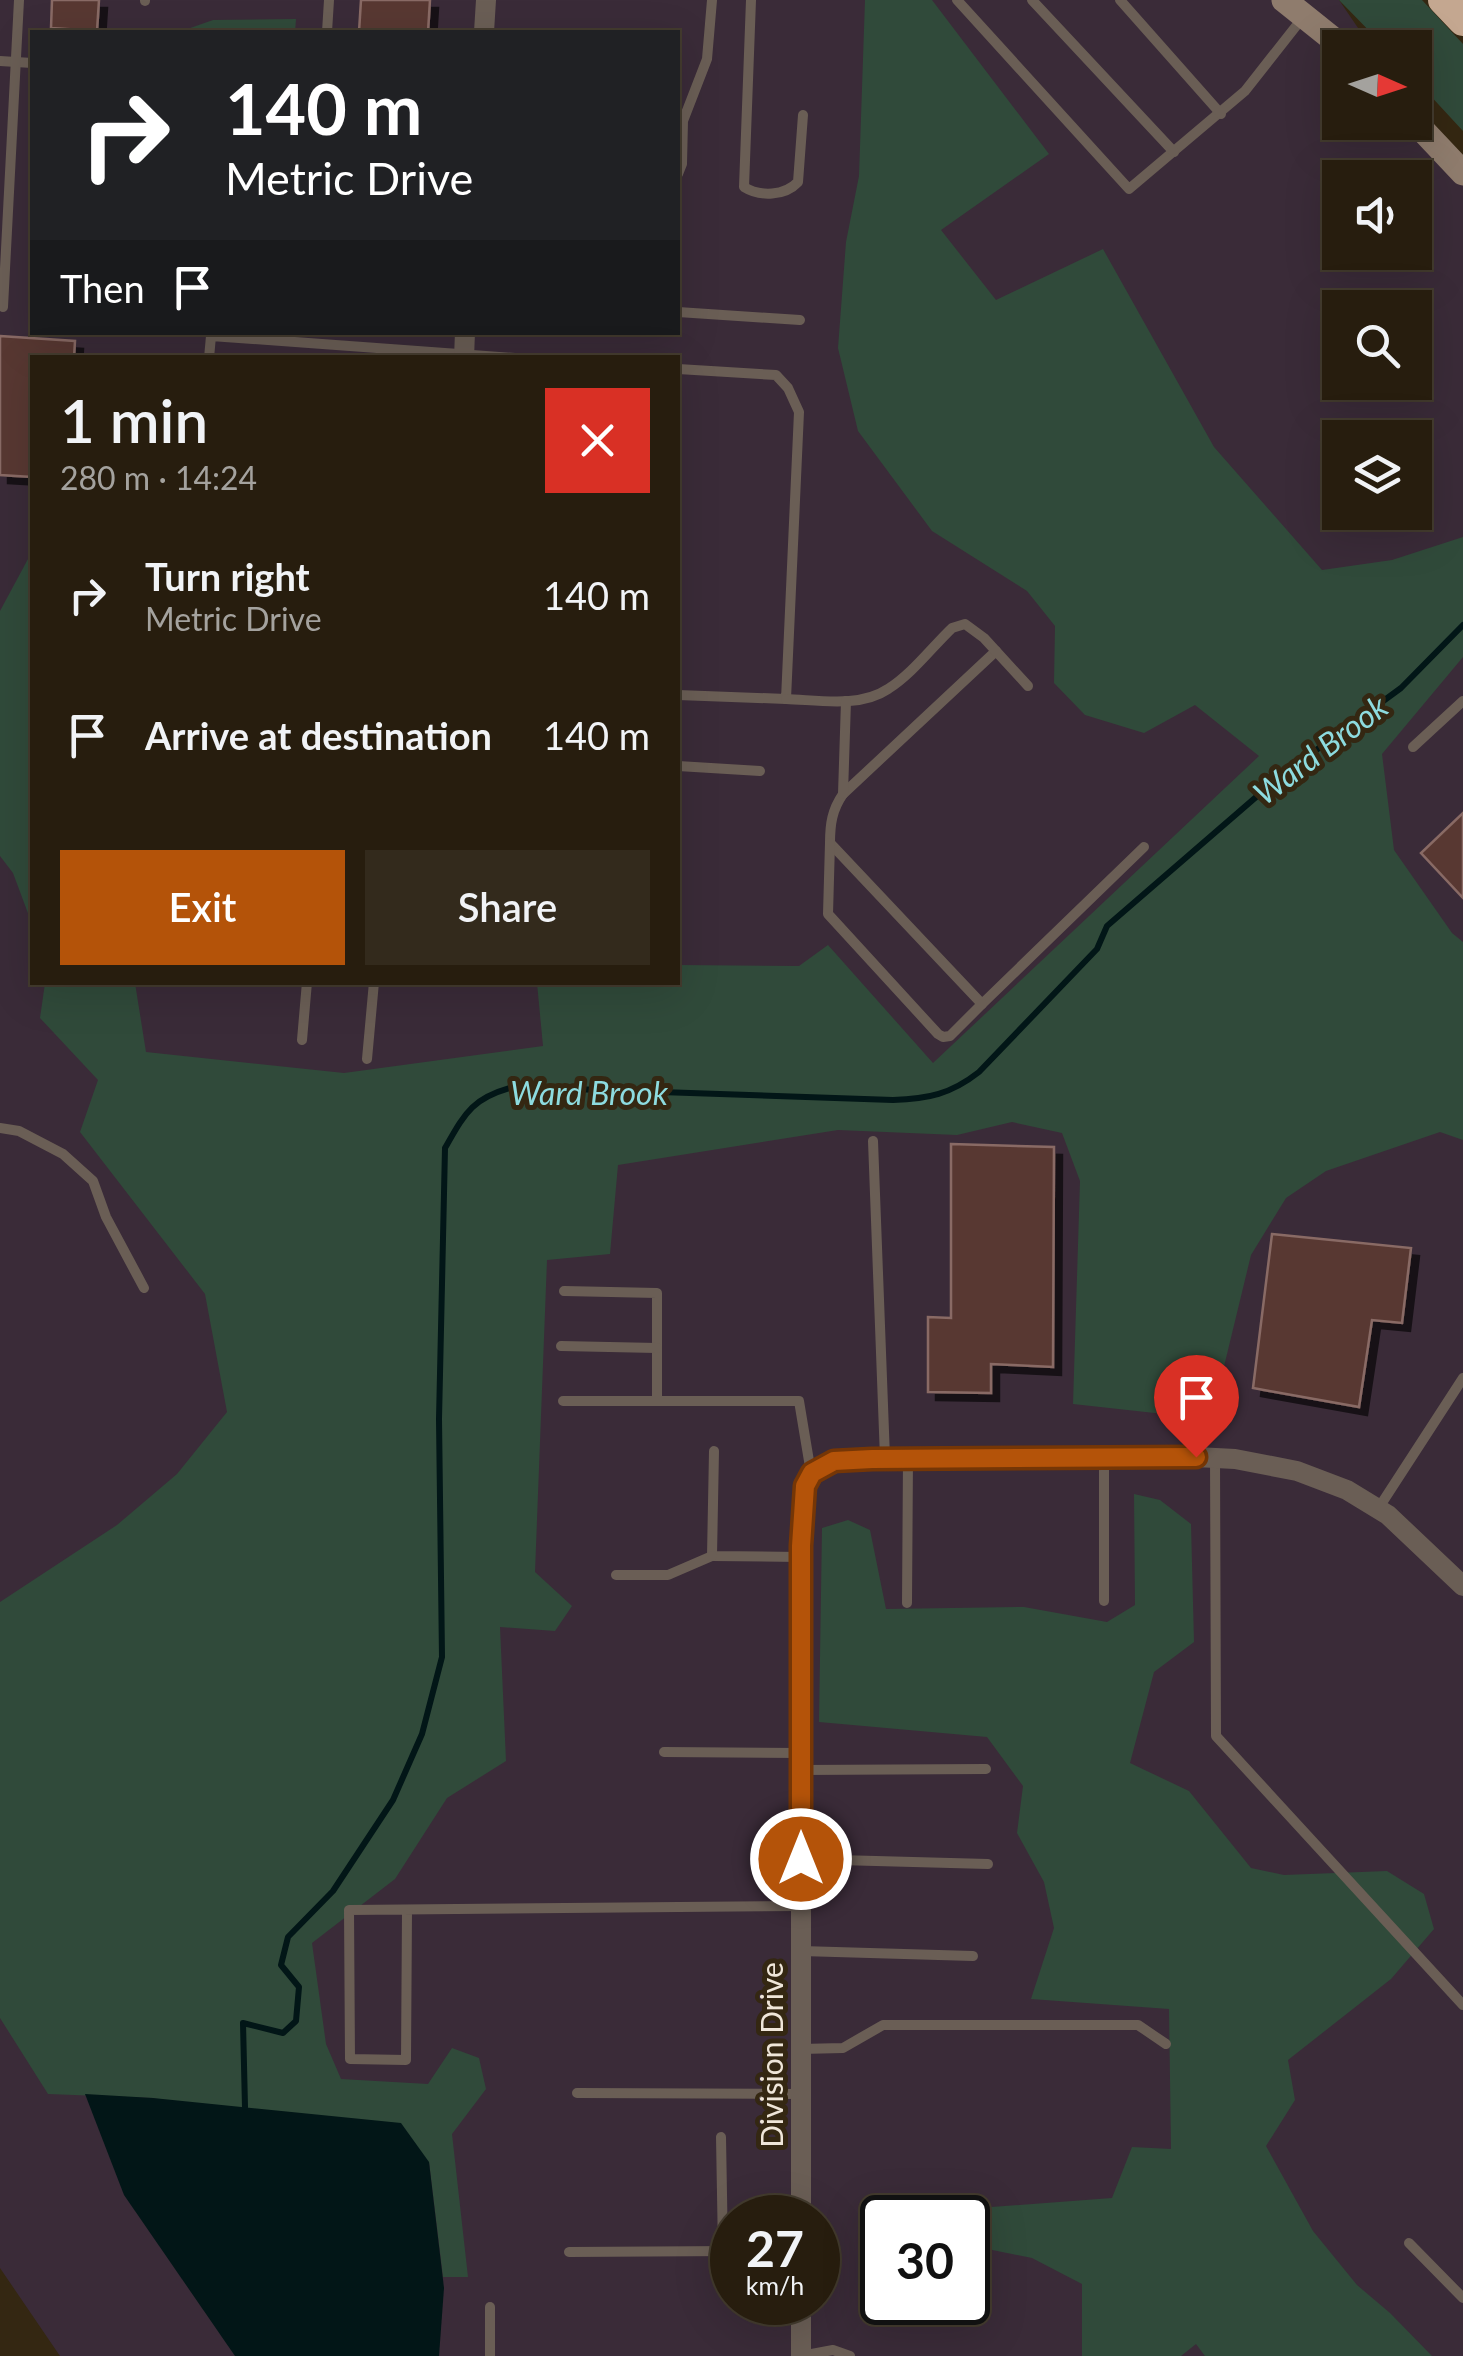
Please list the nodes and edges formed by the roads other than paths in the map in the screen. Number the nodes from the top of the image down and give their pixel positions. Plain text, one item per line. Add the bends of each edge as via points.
1 (19, 0) edge
2 (330, 0) edge
3 (486, 0) edge
4 (712, 0) edge
5 (751, 0) edge
6 (957, 0) edge
7 (1032, 0) edge
8 (1120, 0) edge
9 (1443, 0) edge
10 (1294, 8) edge
11 (1463, 21) edge
12 (327, 30) edge
13 (484, 30) edge
14 (1322, 30) edge
15 (0, 61) edge
16 (16, 62) junction
17 (30, 63) edge
18 (1221, 114) junction
19 (803, 116) dead end
20 (1432, 140) edge
21 (1174, 152) junction
22 (680, 169) edge
23 (1463, 174) edge
24 (3, 307) dead end
25 (680, 312) edge
26 (800, 320) dead end
27 (464, 348) edge
28 (395, 353) edge
29 (210, 355) edge
30 (500, 355) edge
31 (680, 368) edge
32 (996, 651) junction
33 (1028, 686) dead end
34 (680, 695) edge
35 (786, 699) junction
36 (846, 701) junction
37 (1463, 701) edge
38 (1413, 747) dead end
39 (680, 766) edge
40 (760, 772) dead end
41 (843, 794) junction
42 (830, 843) junction
43 (1144, 847) dead end
44 (307, 985) edge
45 (374, 985) edge
46 (982, 1004) junction
47 (302, 1040) dead end
48 (367, 1059) dead end
49 (0, 1128) edge
50 (873, 1140) dead end
51 (144, 1288) dead end
52 (564, 1292) dead end
53 (561, 1346) dead end
54 (657, 1348) junction
55 (1463, 1378) edge
56 (562, 1400) dead end
57 (657, 1401) junction
58 (714, 1451) dead end
59 (1104, 1458) junction
60 (1215, 1458) junction
61 (886, 1459) junction
62 (908, 1459) junction
63 (812, 1473) junction
64 (1378, 1509) junction
65 (712, 1556) junction
66 (802, 1557) junction
67 (616, 1576) dead end
68 (1460, 1577) edge
69 (1104, 1601) dead end
70 (907, 1602) dead end
71 (664, 1752) dead end
72 (801, 1762) junction
73 (986, 1769) dead end
74 (801, 1859) junction
75 (988, 1864) dead end
76 (801, 1906) junction
77 (408, 1910) junction
78 (801, 1952) junction
79 (973, 1956) dead end
80 (1463, 2006) edge
81 (1166, 2044) dead end
82 (802, 2049) junction
83 (577, 2093) dead end
84 (801, 2094) junction
85 (721, 2136) dead end
86 (725, 2195) edge
87 (802, 2195) edge
88 (1409, 2243) dead end
89 (710, 2251) edge
90 (568, 2252) dead end
91 (1463, 2298) edge
92 (490, 2307) dead end
93 (802, 2325) edge
94 (490, 2356) edge
95 (801, 2356) edge
96 (850, 2356) edge

1 - 16 lane
2 - 12 lane
3 - 13 street
4 - 22 lane via 707,59 683,122
5 - 19 lane via 744,187 780,193 798,182
6 - 21 lane via 1129,190
7 - 21 lane
8 - 18 lane
9 - 11 highway
10 - 14 street
10 - 18 lane via 1244,91
15 - 16 lane
16 - 17 lane
16 - 24 lane
18 - 21 lane
20 - 23 street
25 - 26 lane
27 - 28 lane
27 - 30 lane
28 - 29 lane via 211,336
31 - 35 lane via 776,375 799,412
32 - 33 lane
32 - 36 lane via 966,624 952,628 890,688
32 - 41 lane
34 - 35 lane
35 - 36 lane
36 - 41 lane
37 - 38 lane
39 - 40 lane
41 - 42 lane via 830,822
42 - 46 lane
42 - 46 lane via 828,914 938,1034 950,1036
43 - 46 lane
44 - 47 lane
45 - 48 lane
49 - 51 lane via 63,1154 93,1181
50 - 61 lane
52 - 54 lane via 657,1292
53 - 54 lane
54 - 57 lane
55 - 64 lane
56 - 57 lane
57 - 63 lane via 799,1401
58 - 65 lane
59 - 60 street
59 - 62 street
59 - 69 lane
60 - 64 street via 1296,1472
60 - 80 lane via 1216,1736
61 - 62 street
61 - 63 street via 834,1461
62 - 70 lane
63 - 66 street, Division Drive via 805,1486
64 - 68 street
65 - 66 lane
65 - 67 lane via 668,1575
66 - 72 street, Division Drive
71 - 72 lane
72 - 73 lane
72 - 74 street, Division Drive
74 - 75 lane
74 - 76 street, Division Drive
76 - 77 lane
76 - 78 street, Division Drive
77 - 77 lane via 349,1910 350,2059 406,2060
78 - 79 lane
78 - 82 street, Division Drive
81 - 82 lane via 1138,2025 882,2025 843,2048
82 - 84 street, Division Drive
83 - 84 lane
84 - 87 street, Division Drive
85 - 86 lane
88 - 91 lane
89 - 90 lane
92 - 94 lane
93 - 95 street
95 - 96 lane via 833,2350

